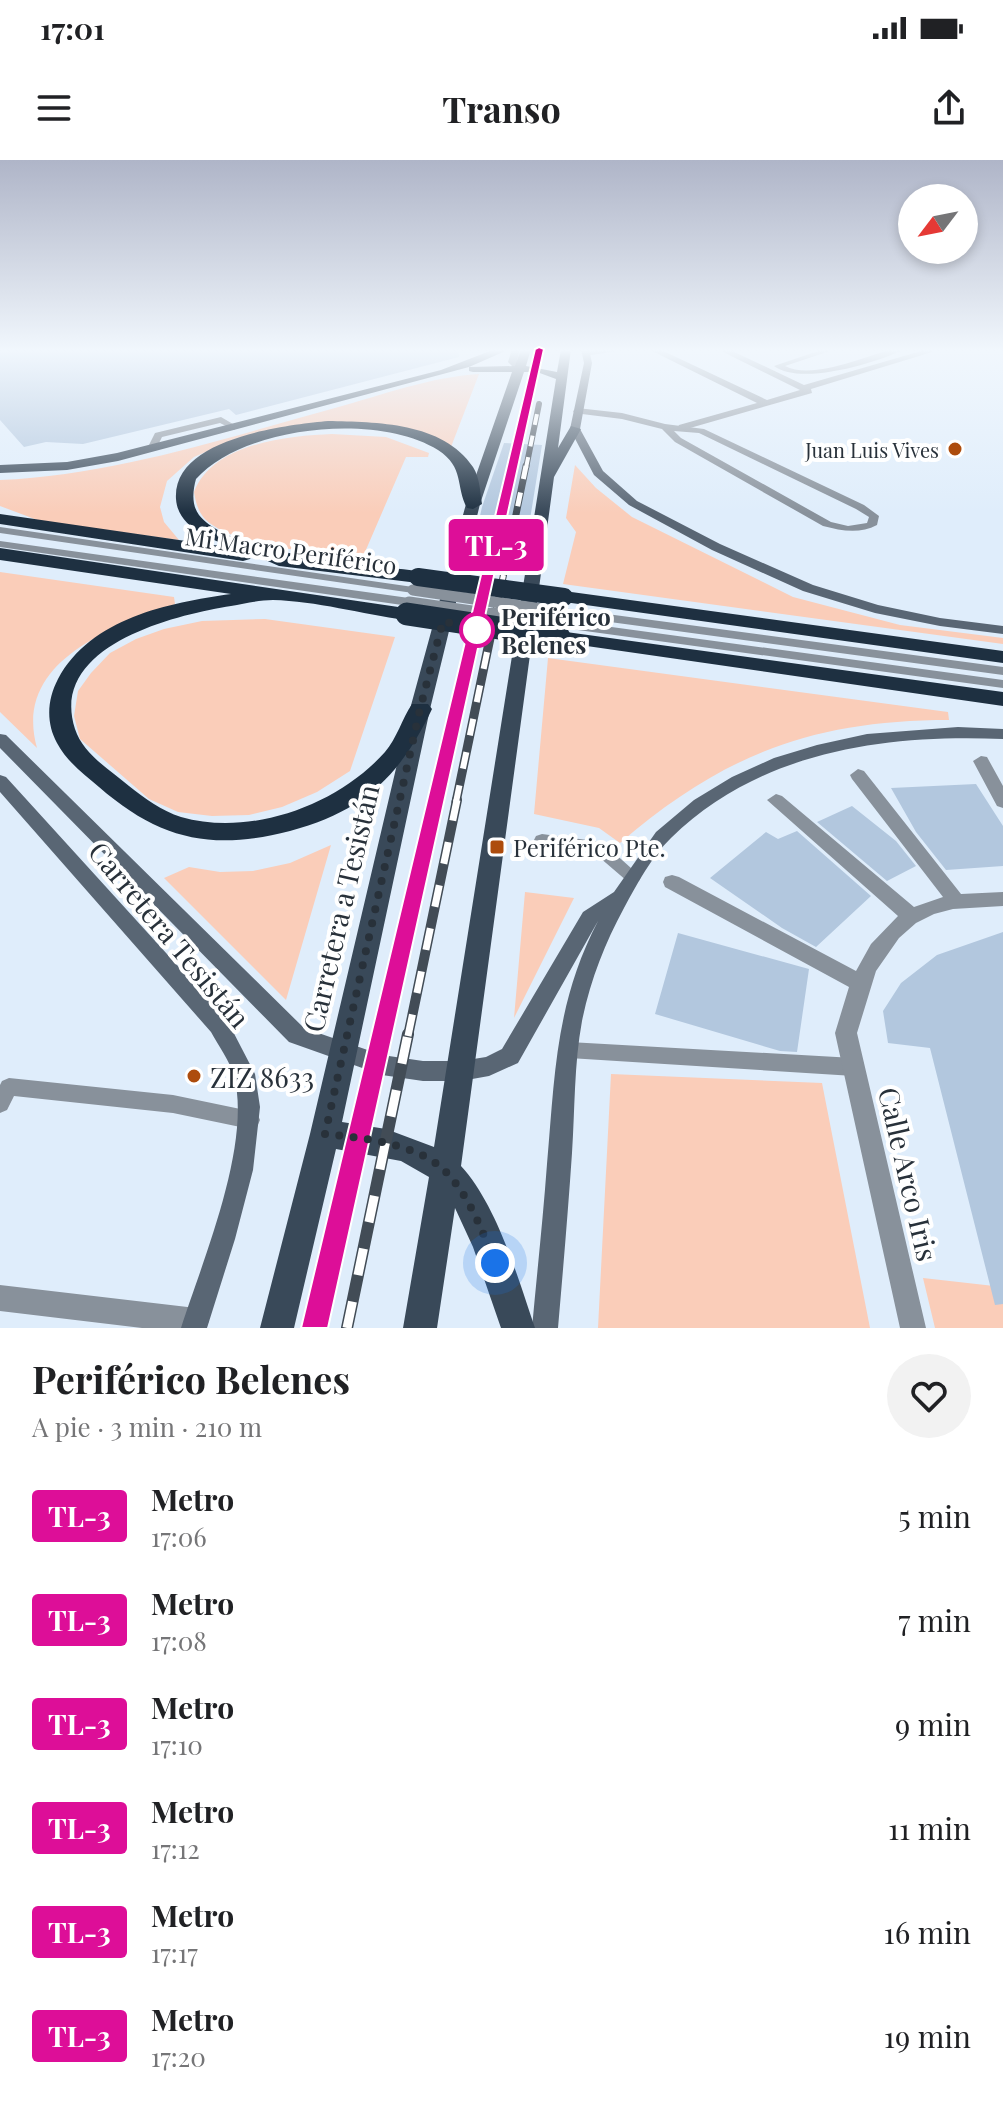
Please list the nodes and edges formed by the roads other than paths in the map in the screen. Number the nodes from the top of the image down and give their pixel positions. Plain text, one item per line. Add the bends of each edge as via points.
1 (324, 404) edge
2 (507, 404) edge
3 (557, 404) edge
4 (579, 404) edge
5 (763, 404) edge
6 (577, 411) junction
7 (665, 427) junction
8 (683, 427) junction
9 (575, 429) junction
10 (0, 468) edge
11 (547, 481) junction
12 (473, 504) junction
13 (0, 519) edge
14 (0, 530) edge
15 (0, 544) edge
16 (0, 554) edge
17 (295, 562) junction
18 (267, 595) junction
19 (412, 596) junction
20 (561, 617) junction
21 (1003, 630) edge
22 (1003, 657) edge
23 (1003, 671) edge
24 (1003, 684) edge
25 (1003, 699) edge
26 (420, 709) junction
27 (1003, 734) edge
28 (0, 739) edge
29 (981, 761) dead end
30 (858, 775) dead end
31 (0, 781) edge
32 (776, 800) dead end
33 (1003, 802) edge
34 (542, 840) dead end
35 (672, 882) dead end
36 (626, 886) junction
37 (1003, 899) edge
38 (957, 902) junction
39 (911, 916) junction
40 (859, 983) junction
41 (569, 1050) junction
42 (343, 1054) junction
43 (854, 1067) junction
44 (461, 1071) junction
45 (0, 1104) edge
46 (250, 1120) junction
47 (325, 1134) junction
48 (443, 1169) junction
49 (0, 1298) edge
50 (195, 1324) edge
51 (277, 1328) edge
52 (420, 1328) edge
53 (518, 1328) edge
54 (545, 1328) edge
55 (913, 1328) edge

1 - 10 main road via 92,463
2 - 12 main road, Carretera a Tesistán
3 - 11 main road
4 - 6 main road
5 - 8 street
6 - 7 lane
6 - 9 main road
7 - 8 lane
7 - 8 lane via 678,440 827,524 848,529 872,525 874,516 860,507 715,436
9 - 11 main road
9 - 21 main road via 589,460 611,487 716,547 808,588 875,609
11 - 44 main road
12 - 17 highway via 466,469 455,457 435,443 372,427 328,426 264,435 207,458 188,476 183,499 194,520
12 - 26 main road, Carretera a Tesistán
13 - 17 highway
14 - 19 lane, Mi Macro Periférico
15 - 19 lane, Mi Macro Periférico
16 - 18 highway
17 - 19 highway
18 - 19 highway
18 - 26 highway via 172,612 103,640 66,682 60,702 62,728 71,746 153,816 181,827 245,829 282,824 336,805 395,756
19 - 20 highway, bridge
19 - 20 highway, bridge
20 - 22 highway
20 - 23 lane
20 - 24 lane
20 - 25 highway
26 - 42 main road, Carretera a Tesistán
27 - 36 main road via 909,734 832,746 746,775 707,797 663,835
28 - 42 main road via 297,1035
29 - 33 street
30 - 38 street
31 - 46 main road, Carretera Tesistán via 219,1026 243,1069
32 - 39 street
34 - 36 lane via 596,846
35 - 40 street
36 - 41 main road via 599,935 575,1005
36 - 44 main road via 590,917 510,1056
37 - 38 street
38 - 39 street
39 - 40 street via 876,949
40 - 43 street, Calle Arco Iris via 846,1033
41 - 43 lane
41 - 54 main road
42 - 44 main road via 423,1071
42 - 47 main road, Carretera a Tesistán
43 - 55 street, Calle Arco Iris
44 - 48 main road
45 - 46 lane via 9,1087 173,1104
46 - 50 main road, Carretera Tesistán via 239,1177
47 - 48 main road via 367,1138
47 - 51 main road, Carretera a Tesistán
48 - 52 main road
48 - 53 main road via 487,1242
49 - 50 street

